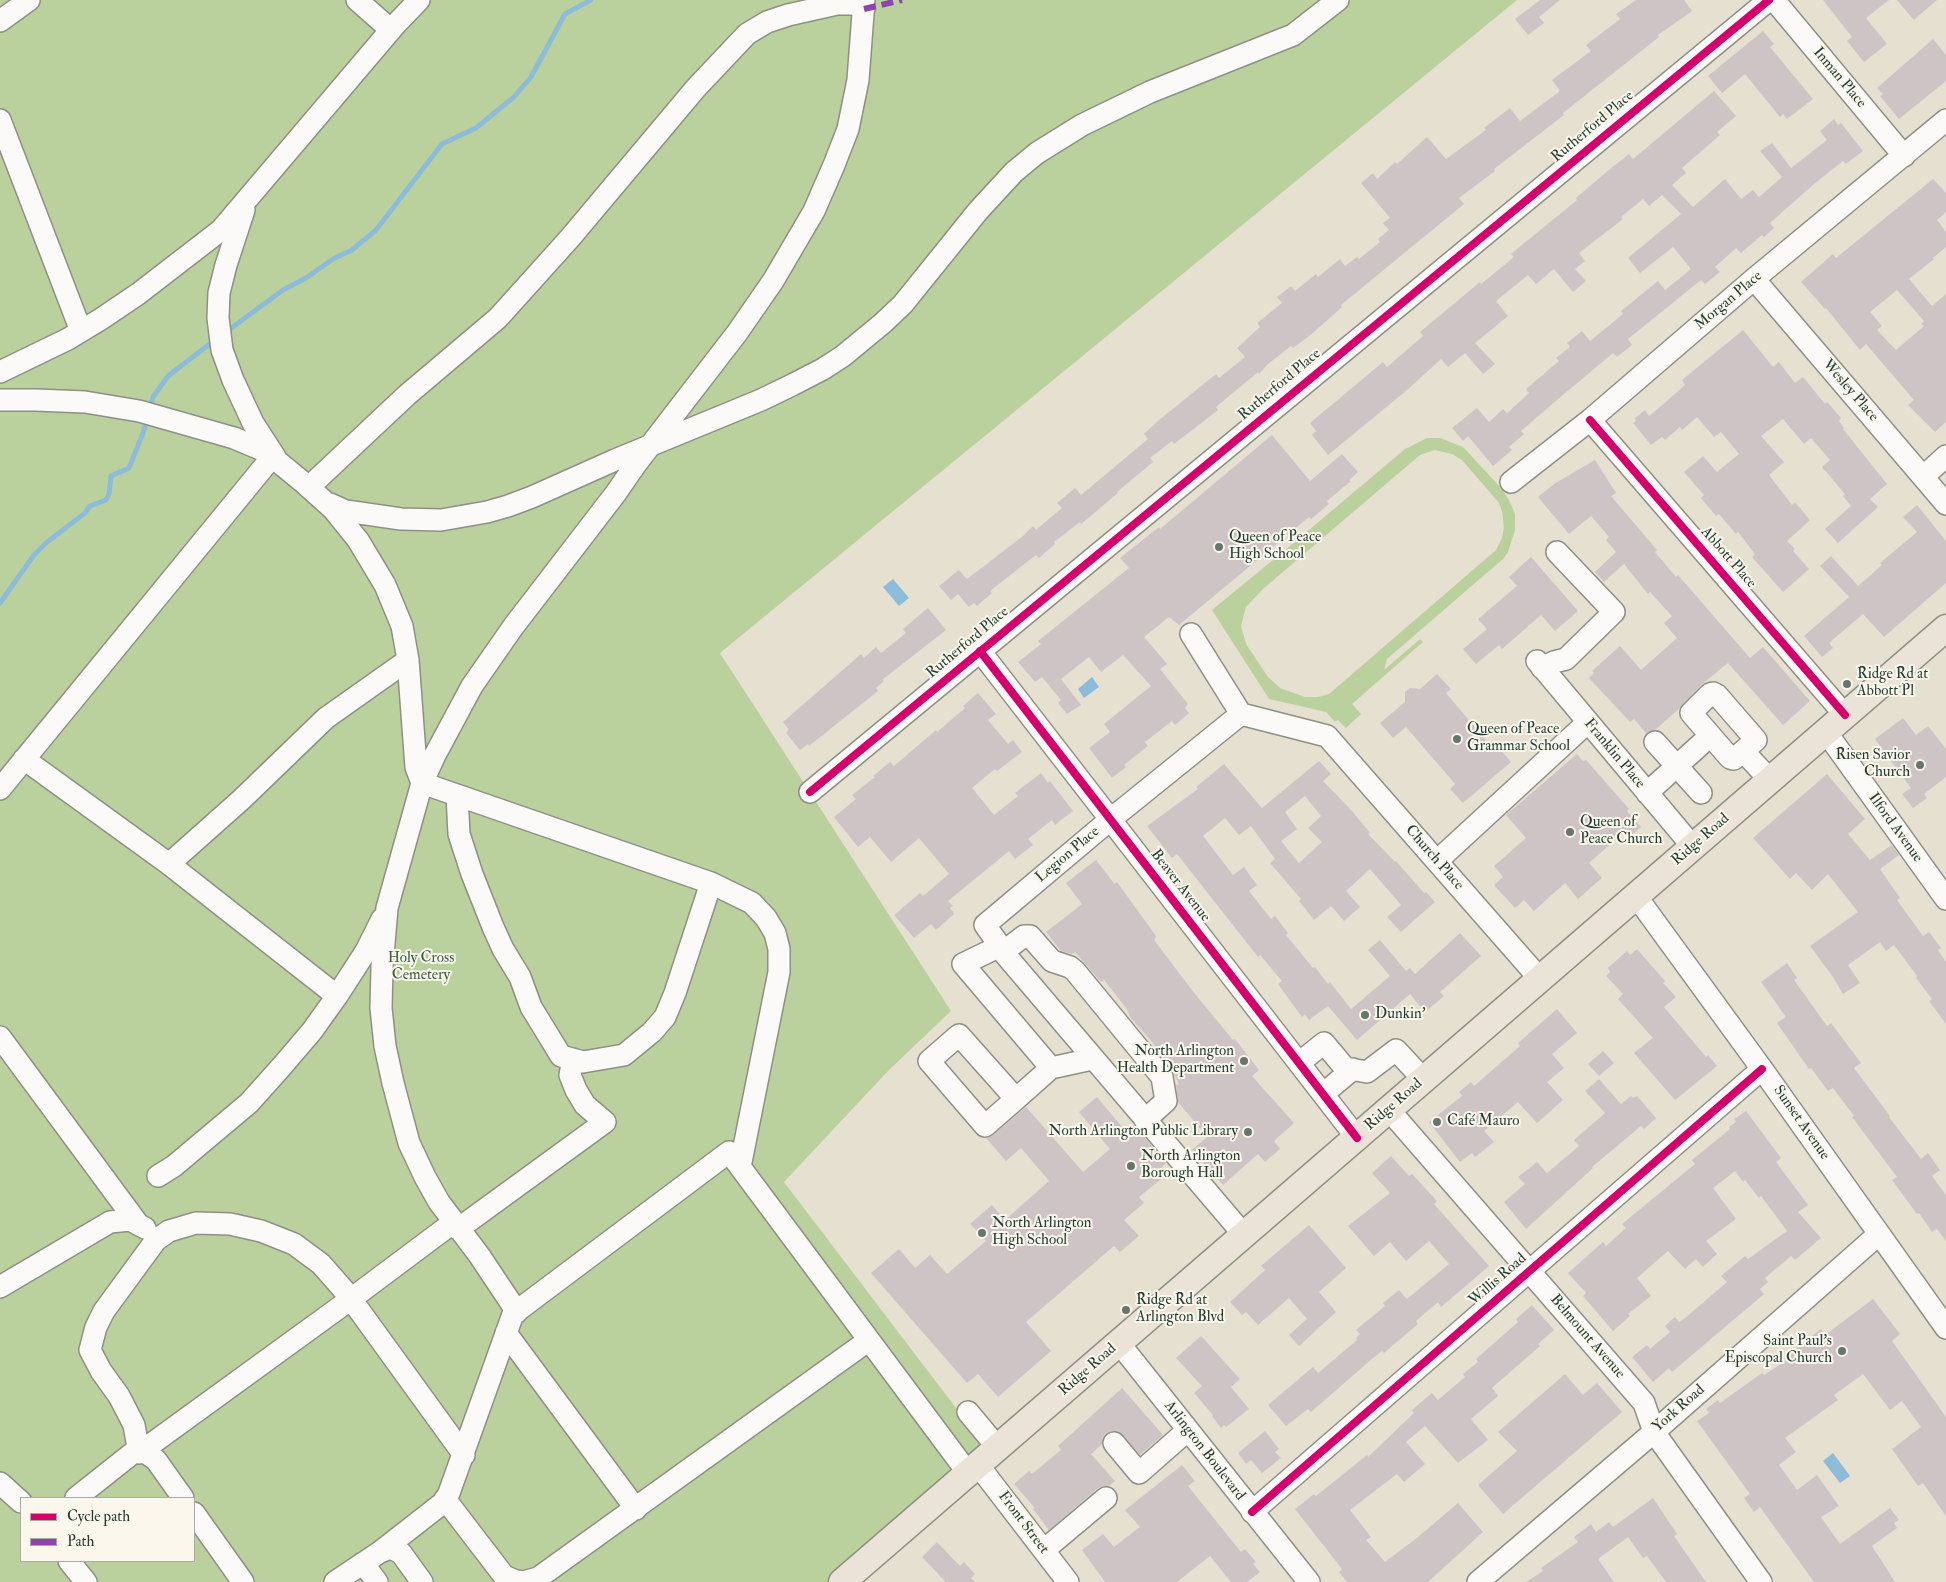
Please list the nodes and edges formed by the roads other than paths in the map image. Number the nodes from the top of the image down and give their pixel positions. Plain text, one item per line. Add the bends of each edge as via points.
1 (29, 0) edge
2 (357, 0) edge
3 (419, 0) edge
4 (1338, 0) edge
5 (1769, 0) edge
6 (1774, 0) edge
7 (864, 5) edge
8 (0, 21) edge
9 (391, 30) junction
10 (0, 120) edge
11 (1942, 132) edge
12 (1904, 156) junction
13 (248, 200) junction
14 (1754, 279) junction
15 (82, 331) junction
16 (0, 372) edge
17 (0, 400) edge
18 (1590, 420) junction
19 (651, 446) junction
20 (1946, 456) edge
21 (275, 460) junction
22 (1923, 476) junction
23 (1511, 482) dead end
24 (309, 487) junction
25 (326, 502) junction
26 (1946, 504) edge
27 (1557, 552) dead end
28 (1946, 628) edge
29 (1191, 634) dead end
30 (980, 651) junction
31 (408, 660) junction
32 (1241, 714) junction
33 (1845, 715) junction
34 (1588, 722) junction
35 (1826, 732) junction
36 (1710, 736) junction
37 (1655, 742) dead end
38 (1744, 752) junction
39 (24, 759) junction
40 (1677, 766) junction
41 (1770, 780) junction
42 (422, 783) junction
43 (0, 789) edge
44 (810, 792) dead end
45 (1647, 793) junction
46 (1701, 793) dead end
47 (456, 795) junction
48 (1111, 819) junction
49 (1693, 847) junction
50 (1437, 861) junction
51 (169, 864) junction
52 (711, 883) junction
53 (1636, 896) junction
54 (1946, 899) edge
55 (388, 908) junction
56 (1002, 949) junction
57 (1540, 980) junction
58 (337, 996) junction
59 (0, 1038) edge
60 (573, 1059) junction
61 (1092, 1059) junction
62 (1299, 1062) junction
63 (1051, 1068) junction
64 (1762, 1068) junction
65 (1353, 1069) junction
66 (1424, 1080) junction
67 (1323, 1094) junction
68 (1016, 1099) dead end
69 (1389, 1110) junction
70 (1145, 1120) junction
71 (1357, 1138) junction
72 (740, 1167) junction
73 (158, 1176) dead end
74 (138, 1224) junction
75 (456, 1226) junction
76 (1879, 1234) junction
77 (1244, 1235) junction
78 (156, 1240) junction
79 (1530, 1271) junction
80 (0, 1287) edge
81 (351, 1299) junction
82 (517, 1312) junction
83 (1946, 1328) edge
84 (506, 1333) junction
85 (869, 1340) junction
86 (1119, 1343) junction
87 (968, 1412) dead end
88 (1188, 1430) junction
89 (1654, 1432) junction
90 (1114, 1444) dead end
91 (998, 1448) junction
92 (139, 1453) junction
93 (464, 1455) junction
94 (973, 1469) junction
95 (0, 1483) edge
96 (77, 1497) edge
97 (182, 1497) edge
98 (1106, 1498) dead end
99 (445, 1499) junction
100 (20, 1501) edge
101 (636, 1509) junction
102 (1252, 1512) junction
103 (195, 1514) edge
104 (1044, 1550) junction
105 (372, 1557) junction
106 (70, 1562) edge
107 (845, 1581) edge
108 (86, 1582) edge
109 (243, 1582) edge
110 (334, 1582) edge
111 (377, 1582) edge
112 (422, 1582) edge
113 (1068, 1582) edge
114 (1309, 1582) edge
115 (1478, 1582) edge
116 (1761, 1582) edge

1 - 8 street
2 - 9 street
3 - 9 street
4 - 19 street via 1293,35 1150,92 1058,138 1014,172 903,304 843,356 761,400
5 - 30 street, Rutherford Place
6 - 12 street, Inman Place
7 - 19 street via 858,80 848,129 814,211 788,258 742,326
7 - 24 street via 837,4 788,15 747,34 696,88 498,318 407,395
9 - 13 street
10 - 15 street
11 - 12 street, Morgan Place
12 - 14 street, Morgan Place
13 - 15 street via 221,230 138,294
13 - 21 street via 226,265 220,293 219,323 222,350 233,380
14 - 18 street, Morgan Place
14 - 22 street, Wesley Place
15 - 16 street
17 - 21 street via 85,402 139,411 234,438
18 - 23 street, Morgan Place
18 - 33 street, Abbott Place
19 - 25 street via 532,497 487,512 440,520 402,519 346,511
19 - 42 street via 484,668
20 - 22 street
21 - 24 street
21 - 39 street
22 - 26 street, Wesley Place
24 - 25 street
25 - 31 street via 358,540 385,585 402,626
27 - 34 street, Franklin Place via 1614,612 1566,659 1539,664
28 - 33 main road, Ridge Road
29 - 32 street
30 - 44 street, Rutherford Place
30 - 48 street, Beaver Avenue
31 - 42 street via 416,767
31 - 51 street via 326,718
32 - 48 street, Legion Place
32 - 50 street, Church Place via 1327,736
33 - 35 main road, Ridge Road
34 - 45 street, Franklin Place
34 - 50 street
35 - 41 main road, Ridge Road
35 - 54 street, Ilford Avenue
36 - 38 street via 1730,758 1737,758
36 - 38 street via 1691,713 1713,693 1755,737 1755,742
36 - 40 street
37 - 40 street
38 - 41 street
39 - 43 street
39 - 51 street
40 - 45 street
40 - 46 street
41 - 49 main road, Ridge Road
42 - 47 street
42 - 55 street
45 - 49 street, Franklin Place
47 - 52 street
47 - 60 street via 459,834 493,927 552,1043 561,1056
48 - 56 street, Legion Place via 985,925
48 - 62 street, Beaver Avenue
49 - 53 main road, Ridge Road
50 - 57 street, Church Place
51 - 58 street
52 - 60 street via 665,1017 624,1055 583,1062
52 - 72 street via 752,903 775,933 779,949 779,972
53 - 57 main road, Ridge Road
53 - 64 street, Sunset Avenue
55 - 58 street via 366,951
55 - 75 street via 381,1008 385,1046 409,1143 425,1177
56 - 61 street
56 - 63 street via 963,964
56 - 70 street via 1027,936 1052,961 1074,970 1162,1077 1166,1101
57 - 66 main road, Ridge Road
58 - 73 street via 249,1104
59 - 74 street
60 - 75 street via 570,1075 576,1090 585,1105 605,1122
61 - 63 street
61 - 70 street
62 - 65 street via 1324,1043 1345,1068
62 - 67 street, Beaver Avenue
63 - 68 street
64 - 76 street, Sunset Avenue
64 - 79 street, Willis Road
65 - 66 street via 1367,1072 1396,1050
65 - 67 street
66 - 69 main road, Ridge Road
67 - 71 street, Beaver Avenue
69 - 71 main road, Ridge Road
69 - 79 street, Belmount Avenue
70 - 77 street
71 - 77 main road, Ridge Road
72 - 82 street, Front Street via 730,1152
72 - 85 street, Front Street
74 - 78 street via 148,1229
74 - 80 street via 130,1220 110,1222
75 - 81 street
75 - 82 street
76 - 83 street, Sunset Avenue
76 - 89 street, York Road
77 - 86 main road, Ridge Road
78 - 81 street via 169,1231 196,1223 230,1224 261,1231 294,1244 321,1264
78 - 92 street via 104,1311 90,1350 134,1425
79 - 89 street, Belmount Avenue via 1644,1403
79 - 102 street, Willis Road
81 - 92 street
81 - 93 street
82 - 84 street via 511,1317
84 - 93 street
84 - 101 street
85 - 94 street, Front Street
85 - 101 street
86 - 88 street, Arlington Boulevard
86 - 91 main road, Ridge Road
87 - 91 street
88 - 90 street via 1139,1473
88 - 102 street, Arlington Boulevard
89 - 115 street, York Road
89 - 116 street, Belmount Avenue
91 - 94 main road, Ridge Road
92 - 96 street via 134,1452
92 - 97 street via 146,1453 156,1460
93 - 99 street
94 - 104 street, Front Street
94 - 107 main road, Ridge Road
95 - 100 street
98 - 104 street
99 - 101 street via 500,1572 516,1582 542,1576
99 - 105 street
102 - 114 street, Arlington Boulevard
103 - 109 street
104 - 113 street, Front Street
105 - 110 street
105 - 111 street
105 - 112 street via 391,1548 401,1553
106 - 108 street

